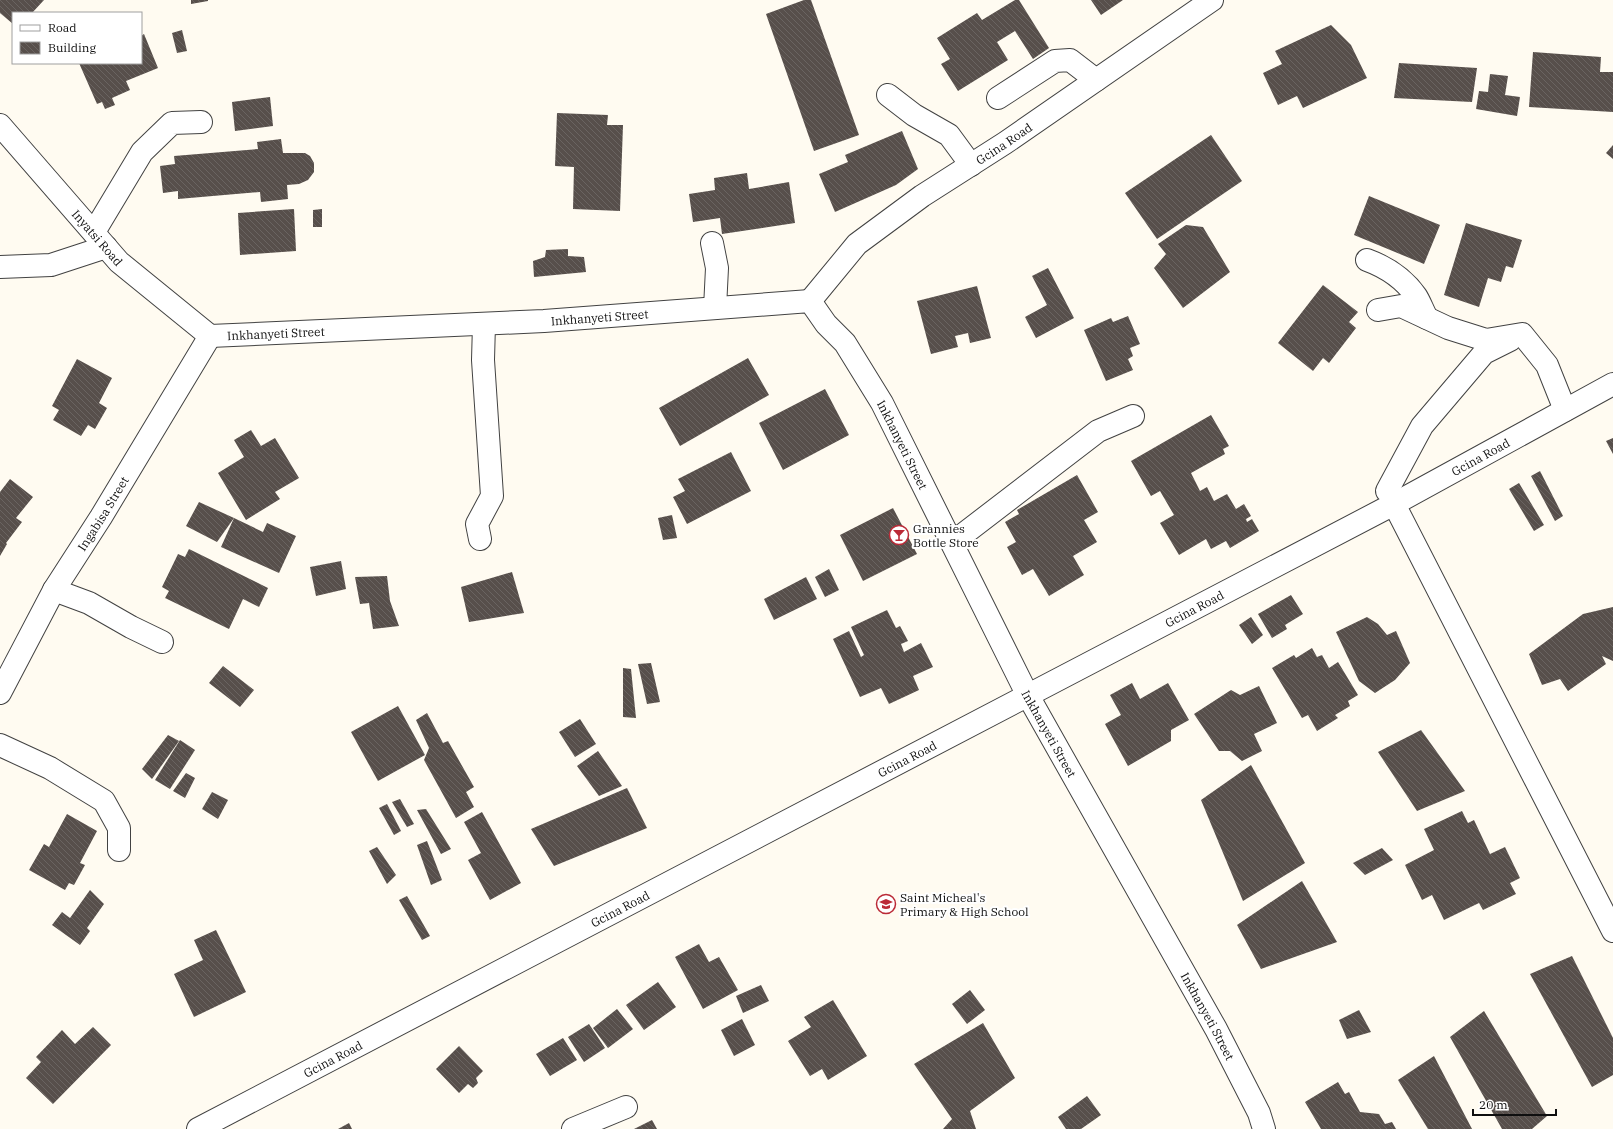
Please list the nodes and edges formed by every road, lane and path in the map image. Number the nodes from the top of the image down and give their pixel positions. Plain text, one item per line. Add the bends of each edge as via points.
1 (1212, 0) edge
2 (1096, 80) junction
3 (888, 95) dead end
4 (998, 98) dead end
5 (201, 122) dead end
6 (0, 125) edge
7 (971, 165) junction
8 (100, 240) junction
9 (712, 243) dead end
10 (1367, 260) dead end
11 (0, 267) edge
12 (810, 301) junction
13 (714, 308) junction
14 (1378, 310) dead end
15 (1427, 318) junction
16 (484, 324) junction
17 (1522, 334) junction
18 (210, 336) junction
19 (1613, 384) edge
20 (1566, 410) junction
21 (1133, 416) dead end
22 (1390, 498) junction
23 (480, 539) dead end
24 (952, 543) junction
25 (54, 590) junction
26 (162, 642) dead end
27 (0, 693) edge
28 (1027, 694) junction
29 (0, 745) edge
30 (119, 850) dead end
31 (1613, 931) edge
32 (626, 1108) dead end
33 (198, 1129) edge
34 (573, 1129) edge
35 (1264, 1129) edge

1 - 2 street, Gcina Road
2 - 4 street via 1070,60 1055,61
2 - 7 street, Gcina Road
3 - 7 street via 914,115 949,135
5 - 8 street via 172,123 142,152
6 - 8 street, Inyatsi Road
7 - 12 street, Gcina Road via 922,196 857,244
8 - 11 street via 51,264
8 - 18 street, Inyatsi Road via 119,262
9 - 13 street via 717,268
10 - 15 street via 1381,265 1399,278 1416,296
12 - 13 street, Inkhanyeti Street
12 - 24 street, Inkhanyeti Street via 826,324 845,343 882,403
13 - 16 street, Inkhanyeti Street via 544,322
14 - 15 street via 1401,306
15 - 17 street via 1448,328 1486,340
16 - 18 street, Inkhanyeti Street
16 - 23 street via 483,360 492,496 477,524
17 - 20 street via 1547,365
17 - 22 street via 1484,353 1422,426
18 - 25 street, Ingabisa Street
19 - 20 street, Gcina Road
20 - 22 street, Gcina Road
21 - 24 street via 1098,431
22 - 28 street, Gcina Road
22 - 31 street
24 - 28 street, Inkhanyeti Street
25 - 26 street via 89,603
25 - 27 street, Ingabisa Street
28 - 33 street, Gcina Road
28 - 35 street, Inkhanyeti Street via 1216,1029 1259,1113
29 - 30 street via 50,768 104,801 119,828
32 - 34 street

